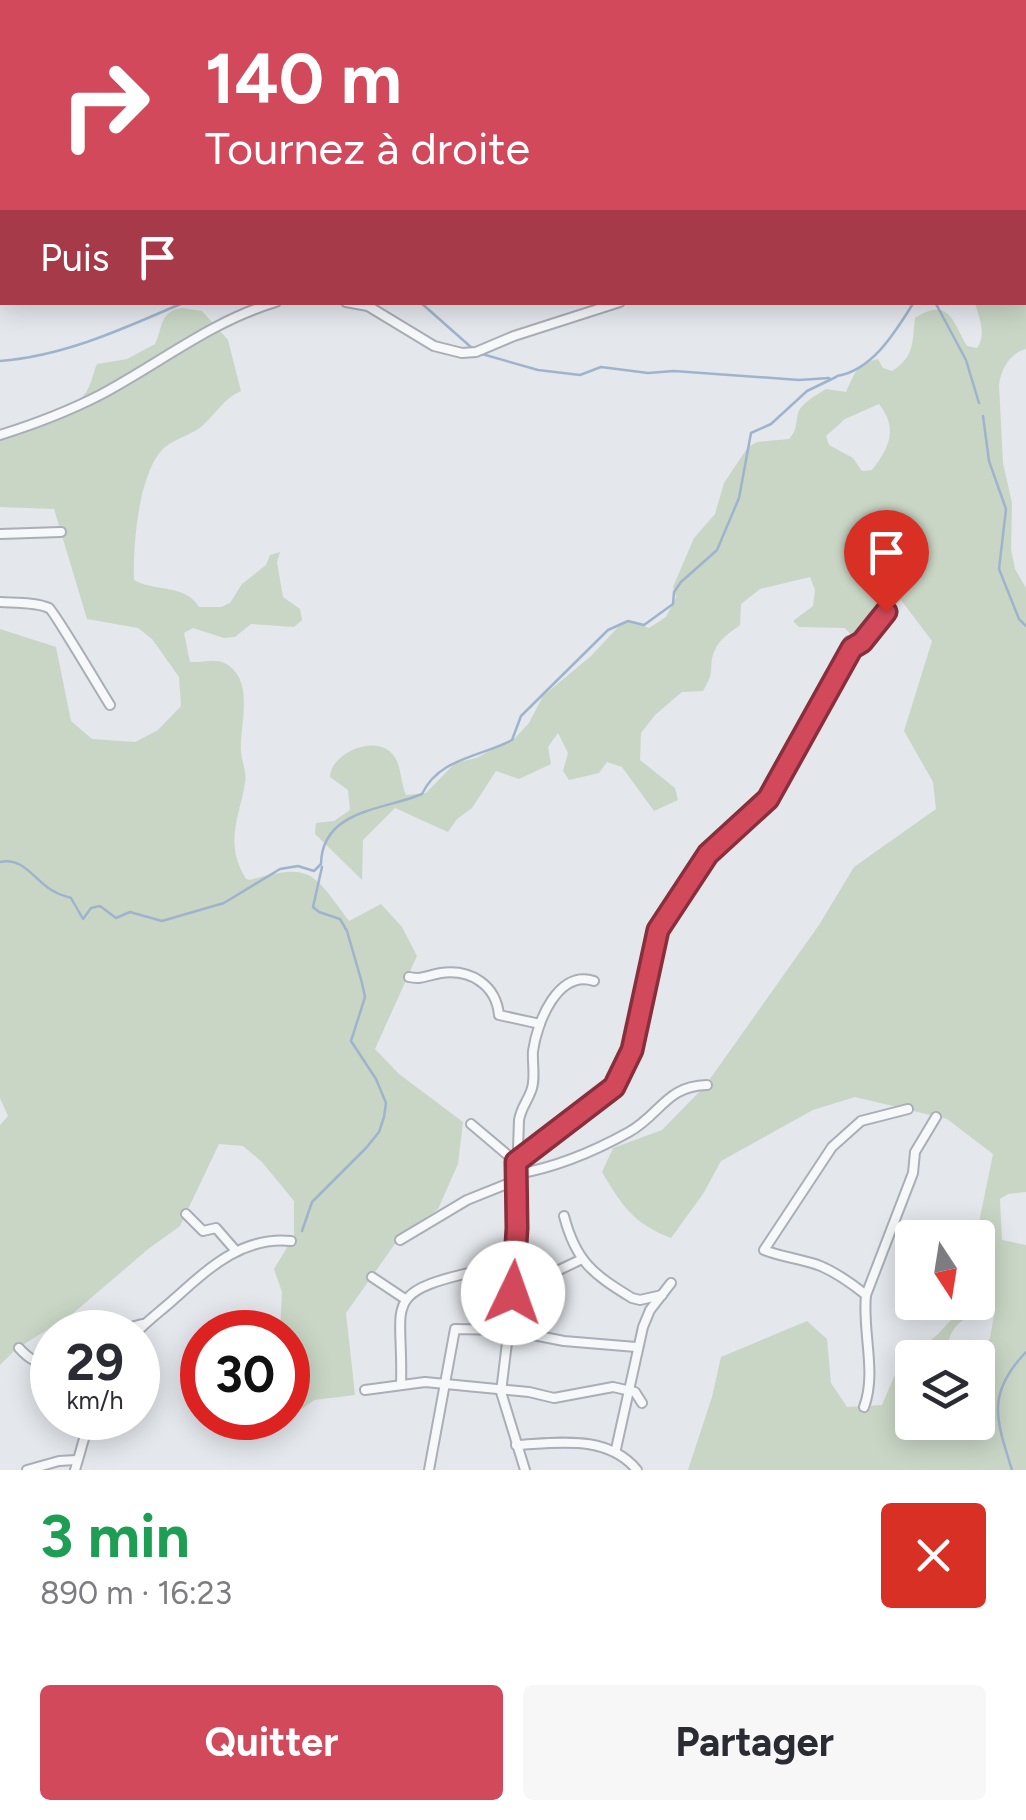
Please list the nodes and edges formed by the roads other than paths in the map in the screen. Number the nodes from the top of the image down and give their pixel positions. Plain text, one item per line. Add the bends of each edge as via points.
1 (266, 305) edge
2 (362, 305) edge
3 (611, 305) edge
4 (0, 435) edge
5 (61, 532) dead end
6 (0, 534) edge
7 (0, 602) edge
8 (886, 612) dead end
9 (110, 705) dead end
10 (409, 976) dead end
11 (594, 981) dead end
12 (540, 1024) junction
13 (707, 1085) dead end
14 (908, 1109) dead end
15 (936, 1117) dead end
16 (471, 1124) dead end
17 (516, 1162) junction
18 (517, 1177) junction
19 (186, 1214) dead end
20 (564, 1216) dead end
21 (400, 1240) dead end
22 (290, 1241) dead end
23 (236, 1250) junction
24 (580, 1260) junction
25 (473, 1272) dead end
26 (514, 1272) junction
27 (372, 1277) dead end
28 (671, 1283) dead end
29 (662, 1295) junction
30 (866, 1295) junction
31 (405, 1300) junction
32 (160, 1310) edge
33 (508, 1330) junction
34 (19, 1348) dead end
35 (636, 1348) junction
36 (30, 1360) edge
37 (402, 1384) junction
38 (447, 1384) junction
39 (627, 1388) junction
40 (366, 1390) dead end
41 (501, 1392) junction
42 (642, 1404) dead end
43 (864, 1406) dead end
44 (83, 1440) edge
45 (516, 1444) junction
46 (616, 1450) junction
47 (76, 1465) edge
48 (27, 1470) edge
49 (429, 1470) edge
50 (524, 1470) edge
51 (637, 1470) edge

1 - 4 street via 102,394
2 - 3 street via 434,346 462,354
5 - 6 street
7 - 9 street via 55,612
8 - 17 street via 862,642 851,644 768,799 708,854 658,930 632,1050 614,1087
10 - 12 street via 452,974 486,983 499,1015
11 - 12 street via 583,978 562,988
12 - 17 street
13 - 18 street via 672,1094 650,1119 570,1162
14 - 30 street via 861,1121 832,1147 764,1250 815,1264
15 - 30 street via 916,1152
16 - 17 street
17 - 18 street
18 - 21 street
18 - 26 street
19 - 23 street via 203,1231 216,1228
20 - 24 street
22 - 23 street
23 - 32 street
24 - 26 street via 558,1270
24 - 29 street via 632,1298
25 - 31 street via 430,1284
26 - 33 street
27 - 31 street
28 - 29 street
29 - 35 street
30 - 43 street
31 - 37 street via 398,1317
33 - 35 street
33 - 38 street via 456,1329
33 - 41 street
34 - 36 street
35 - 39 street
37 - 38 street
37 - 40 street
38 - 41 street
38 - 49 street
39 - 41 street via 554,1398
39 - 42 street
39 - 46 street
41 - 45 street
44 - 47 street
45 - 46 street
45 - 50 street
46 - 51 street
47 - 48 street via 59,1461

